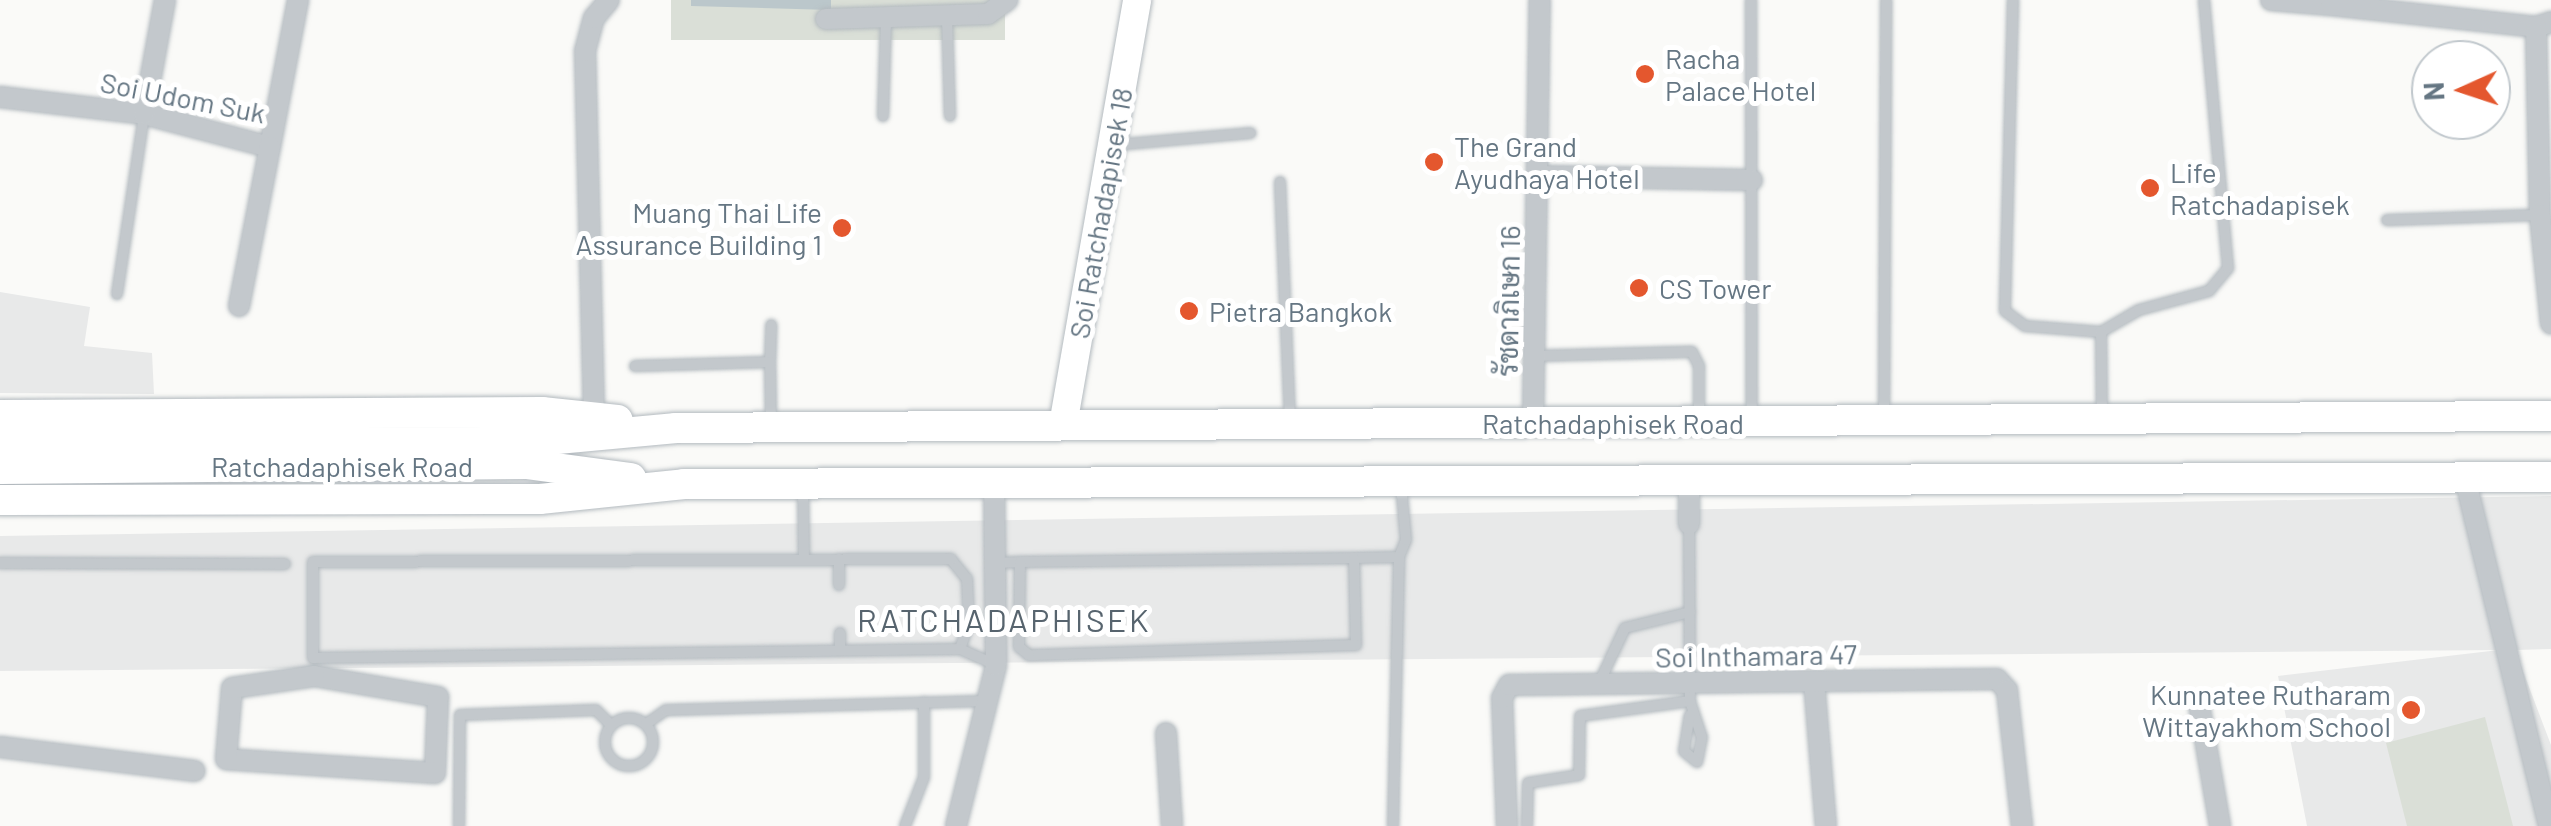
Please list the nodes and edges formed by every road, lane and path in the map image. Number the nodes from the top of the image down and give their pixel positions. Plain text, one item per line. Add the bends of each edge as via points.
1 (165, 0) edge
2 (298, 0) edge
3 (609, 0) edge
4 (1006, 0) edge
5 (1137, 0) edge
6 (1540, 0) edge
7 (1752, 0) edge
8 (1886, 0) edge
9 (2013, 0) edge
10 (2204, 0) edge
11 (2271, 0) edge
12 (2331, 2) edge
13 (865, 9) edge
14 (947, 17) junction
15 (886, 18) junction
16 (826, 19) dead end
17 (2544, 24) edge
18 (0, 98) edge
19 (144, 114) junction
20 (883, 116) dead end
21 (950, 116) dead end
22 (1250, 134) dead end
23 (1112, 145) junction
24 (270, 147) junction
25 (1537, 176) junction
26 (1752, 180) junction
27 (1280, 182) dead end
28 (2540, 215) junction
29 (2387, 220) dead end
30 (117, 294) dead end
31 (239, 306) dead end
32 (2551, 324) edge
33 (771, 325) dead end
34 (2101, 332) junction
35 (1534, 356) junction
36 (770, 362) junction
37 (635, 366) dead end
38 (0, 415) edge
39 (2551, 416) edge
40 (594, 417) junction
41 (2102, 420) junction
42 (1884, 421) junction
43 (1700, 422) junction
44 (1752, 422) junction
45 (1533, 424) junction
46 (1290, 425) junction
47 (1062, 426) junction
48 (676, 428) junction
49 (771, 428) junction
50 (0, 444) edge
51 (0, 469) edge
52 (2551, 477) edge
53 (2465, 478) junction
54 (994, 483) junction
55 (684, 484) junction
56 (803, 484) junction
57 (1401, 484) junction
58 (1689, 484) junction
59 (0, 500) edge
60 (1689, 524) joint
61 (1399, 557) junction
62 (1354, 558) junction
63 (839, 559) junction
64 (804, 560) junction
65 (996, 562) junction
66 (1020, 562) junction
67 (0, 563) edge
68 (285, 564) dead end
69 (840, 585) dead end
70 (1690, 612) junction
71 (840, 633) dead end
72 (960, 648) junction
73 (840, 650) junction
74 (996, 665) junction
75 (314, 667) junction
76 (1814, 680) junction
77 (1598, 686) junction
78 (1690, 692) junction
79 (989, 701) junction
80 (924, 702) junction
81 (2199, 704) dead end
82 (1690, 714) dead end
83 (646, 724) junction
84 (611, 725) junction
85 (1166, 733) dead end
86 (0, 746) edge
87 (195, 770) dead end
88 (459, 826) edge
89 (905, 826) edge
90 (956, 826) edge
91 (1172, 826) edge
92 (1393, 826) edge
93 (1507, 826) edge
94 (1527, 826) edge
95 (1826, 826) edge
96 (2022, 826) edge
97 (2220, 826) edge
98 (2549, 826) edge

1 - 19 street
2 - 24 street, Soi Udom Suk
3 - 40 street via 594,18 585,51
4 - 14 street via 988,14
5 - 23 street, Soi Ratchadapisek 18
6 - 25 street, รัชดาภิเษก 16
7 - 26 lane
8 - 42 lane
9 - 34 lane via 2005,311 2025,326
10 - 34 lane via 2228,268 2209,291 2139,310
11 - 12 street
12 - 17 street
13 - 15 street
13 - 16 street
14 - 15 street
14 - 21 lane
15 - 20 lane
17 - 28 street
18 - 19 street, Soi Udom Suk
19 - 24 street, Soi Udom Suk
19 - 30 lane
22 - 23 lane
23 - 47 street, Soi Ratchadapisek 18
24 - 31 street
25 - 26 street
25 - 35 street, รัชดาภิเษก 16
26 - 44 lane
27 - 46 lane
28 - 29 lane
28 - 32 street
33 - 36 lane
34 - 41 lane
35 - 43 lane via 1692,352 1699,366
35 - 45 street, รัชดาภิเษก 16
36 - 37 lane
36 - 49 lane
38 - 40 main road, Ratchadaphisek Road
39 - 41 main road, Ratchadaphisek Road
40 - 48 main road, Ratchadaphisek Road
41 - 42 main road, Ratchadaphisek Road
42 - 44 main road, Ratchadaphisek Road
43 - 44 main road, Ratchadaphisek Road
43 - 45 main road, Ratchadaphisek Road
45 - 46 main road, Ratchadaphisek Road
46 - 47 main road, Ratchadaphisek Road
47 - 49 main road, Ratchadaphisek Road
48 - 49 main road, Ratchadaphisek Road
48 - 50 main road, Ratchadaphisek Road via 525,442
51 - 55 main road, Ratchadaphisek Road via 526,464
52 - 53 main road, Ratchadaphisek Road
53 - 58 main road, Ratchadaphisek Road
53 - 98 street
54 - 56 main road, Ratchadaphisek Road
54 - 57 main road, Ratchadaphisek Road
54 - 65 street
55 - 56 main road, Ratchadaphisek Road
55 - 59 main road, Ratchadaphisek Road via 540,499
56 - 64 lane
57 - 58 main road, Ratchadaphisek Road
57 - 61 lane via 1406,540
58 - 60 street
60 - 70 lane
61 - 62 lane
61 - 92 lane
62 - 66 lane
62 - 66 lane via 1357,638 1348,649 1029,654 1019,647
63 - 64 lane
63 - 69 lane
63 - 72 lane via 951,559 968,579 968,623
64 - 75 lane via 313,562
65 - 66 lane
65 - 74 street
67 - 68 lane
70 - 77 lane via 1625,628
70 - 78 lane
71 - 73 lane
72 - 73 lane
72 - 74 lane
73 - 75 lane
74 - 79 street
75 - 75 street via 232,688 226,759 434,774 438,697
76 - 78 street, Soi Inthamara 47
76 - 95 street
76 - 96 street, Soi Inthamara 47 via 2005,683
77 - 78 street, Soi Inthamara 47
77 - 93 street, Soi Inthamara 47 via 1502,688
78 - 82 lane
78 - 94 lane via 1580,716 1579,775 1528,783
79 - 80 lane
79 - 90 street
80 - 83 lane via 666,710
80 - 89 lane via 924,777
81 - 97 street
83 - 84 lane via 632,718
83 - 84 lane via 653,739 649,755 628,766 607,754
84 - 88 lane via 596,710 460,715
85 - 91 street
86 - 87 street

